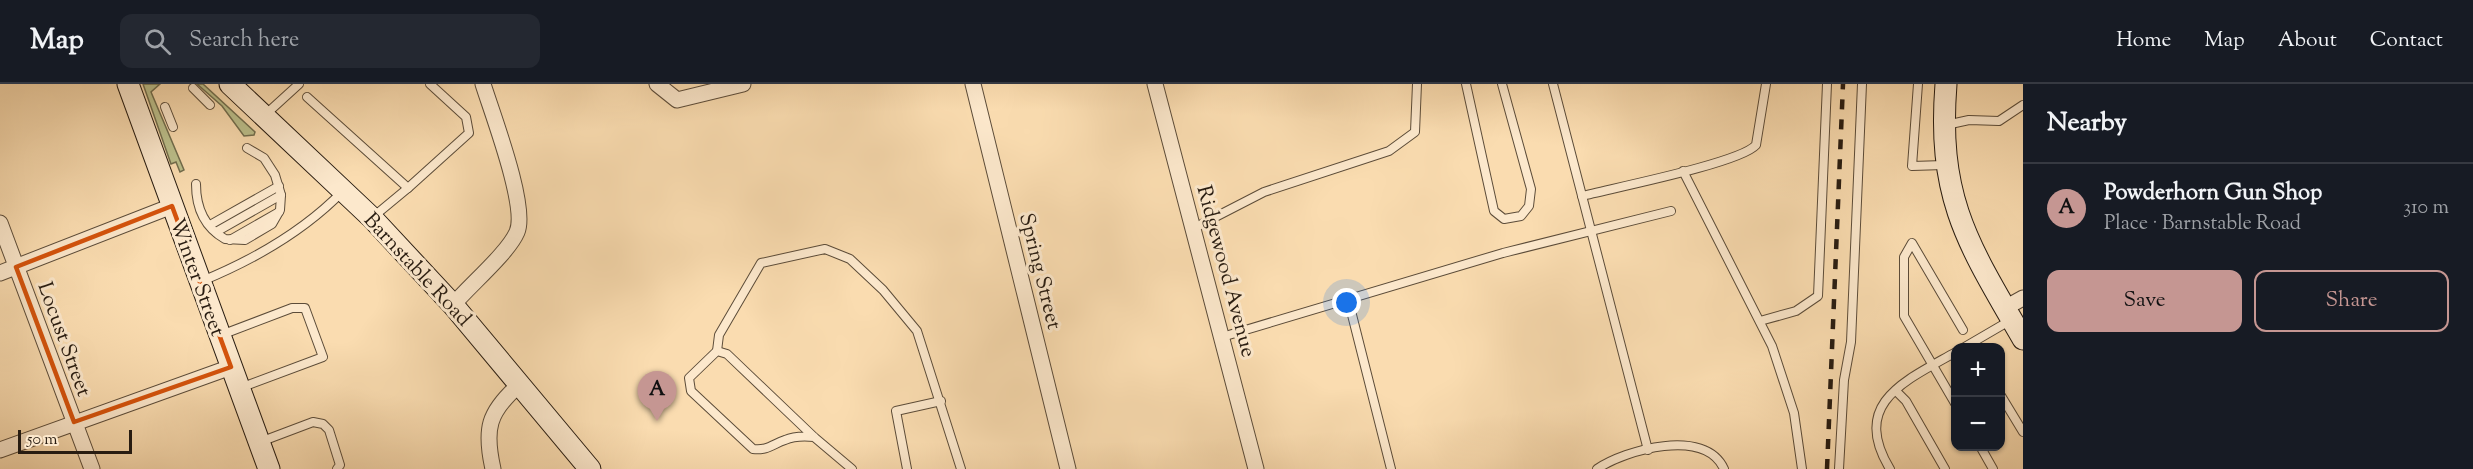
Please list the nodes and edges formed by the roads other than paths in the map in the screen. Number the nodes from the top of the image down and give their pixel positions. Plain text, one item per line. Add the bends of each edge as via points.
1 (128, 84) edge
2 (230, 84) edge
3 (299, 84) edge
4 (430, 84) edge
5 (483, 84) edge
6 (657, 84) edge
7 (743, 84) edge
8 (973, 84) edge
9 (1155, 84) edge
10 (1417, 84) edge
11 (1466, 84) edge
12 (1502, 84) edge
13 (1553, 84) edge
14 (1766, 84) edge
15 (1827, 84) edge
16 (1862, 84) edge
17 (1918, 84) edge
18 (1947, 84) edge
19 (193, 88) dead end
20 (307, 97) dead end
21 (210, 105) dead end
22 (2023, 105) edge
23 (165, 107) dead end
24 (265, 115) junction
25 (1944, 125) junction
26 (173, 127) dead end
27 (247, 148) dead end
28 (1946, 165) junction
29 (1683, 171) junction
30 (196, 184) dead end
31 (408, 188) junction
32 (344, 190) junction
33 (280, 191) junction
34 (1582, 196) junction
35 (172, 206) junction
36 (1671, 211) dead end
37 (372, 218) junction
38 (0, 223) edge
39 (213, 228) junction
40 (1194, 228) junction
41 (1591, 232) junction
42 (16, 267) junction
43 (0, 273) edge
44 (201, 281) junction
45 (1348, 299) junction
46 (453, 305) junction
47 (2013, 309) edge
48 (1760, 321) junction
49 (1963, 330) dead end
50 (220, 336) junction
51 (1222, 337) junction
52 (2023, 339) edge
53 (1969, 343) edge
54 (717, 351) junction
55 (1951, 355) edge
56 (1932, 365) junction
57 (231, 367) junction
58 (520, 384) junction
59 (239, 389) junction
60 (1896, 391) junction
61 (1951, 397) edge
62 (2003, 397) edge
63 (941, 400) junction
64 (74, 422) junction
65 (2023, 432) edge
66 (814, 437) junction
67 (259, 442) junction
68 (0, 450) edge
69 (1648, 450) junction
70 (1982, 451) edge
71 (92, 469) edge
72 (269, 469) edge
73 (337, 469) edge
74 (493, 469) edge
75 (590, 469) edge
76 (852, 469) edge
77 (907, 469) edge
78 (961, 469) edge
79 (1068, 469) edge
80 (1256, 469) edge
81 (1391, 469) edge
82 (1597, 469) edge
83 (1724, 469) edge
84 (1802, 469) edge
85 (1839, 469) edge
86 (1890, 469) edge
87 (1945, 469) edge
88 (1993, 469) edge

1 - 35 main road, Winter Street
2 - 24 main road, Barnstable Road
3 - 24 lane
4 - 31 lane via 466,117 469,133
5 - 46 street via 516,192 519,220 517,232 506,248
6 - 7 street via 676,100
8 - 79 street, Spring Street
9 - 40 street, Ridgewood Avenue
10 - 40 lane via 1415,132 1389,151 1264,192
11 - 12 lane via 1494,211 1504,219 1521,216 1530,206 1531,189
13 - 34 lane
14 - 29 lane via 1752,150
15 - 48 lane via 1818,296 1796,311
16 - 85 lane via 1851,342 1844,380
17 - 28 lane via 1912,166
18 - 25 main road
19 - 21 lane
20 - 31 lane
22 - 25 lane via 1999,121 1969,120
23 - 26 lane
24 - 32 main road, Barnstable Road
25 - 28 main road
27 - 33 lane via 264,158
28 - 47 main road via 1961,225
29 - 34 lane
29 - 48 lane
30 - 39 lane via 196,203
31 - 37 lane
32 - 37 main road, Barnstable Road
32 - 44 lane via 305,225 228,270
33 - 39 lane
33 - 39 lane via 279,212 272,224 244,240 230,240
34 - 41 lane
35 - 42 street
35 - 44 main road, Winter Street
36 - 41 lane
37 - 46 main road, Barnstable Road
38 - 42 street, Locust Street
40 - 51 street, Ridgewood Avenue
41 - 45 lane via 1503,253
41 - 69 lane
42 - 43 street
42 - 64 street, Locust Street
44 - 50 main road, Winter Street
45 - 51 lane
45 - 81 lane
46 - 58 main road, Barnstable Road
47 - 52 main road
47 - 53 lane
48 - 84 lane via 1788,390
49 - 56 lane via 1912,243 1904,257 1904,316
50 - 57 main road, Winter Street
50 - 59 lane via 292,308 305,308 323,357
51 - 80 street, Ridgewood Avenue
54 - 63 lane via 719,335 761,264 825,249 850,259 883,290 916,332
54 - 66 lane via 727,354
54 - 66 lane via 689,378 688,385 736,435 753,449 762,450 785,440
55 - 56 lane
56 - 60 lane
56 - 61 lane
57 - 59 main road, Winter Street
57 - 64 street
58 - 74 street via 490,422 488,445
58 - 75 main road, Barnstable Road
59 - 67 main road, Winter Street
60 - 86 lane via 1878,410 1876,428 1881,454
60 - 87 lane
62 - 65 lane
63 - 77 lane via 896,411
63 - 78 lane
64 - 68 street
64 - 71 street, Locust Street
66 - 76 lane
67 - 72 main road, Winter Street
67 - 73 lane via 313,422 323,424 329,430 340,465
69 - 82 lane
69 - 83 lane via 1671,444 1692,445 1710,454
70 - 88 lane

